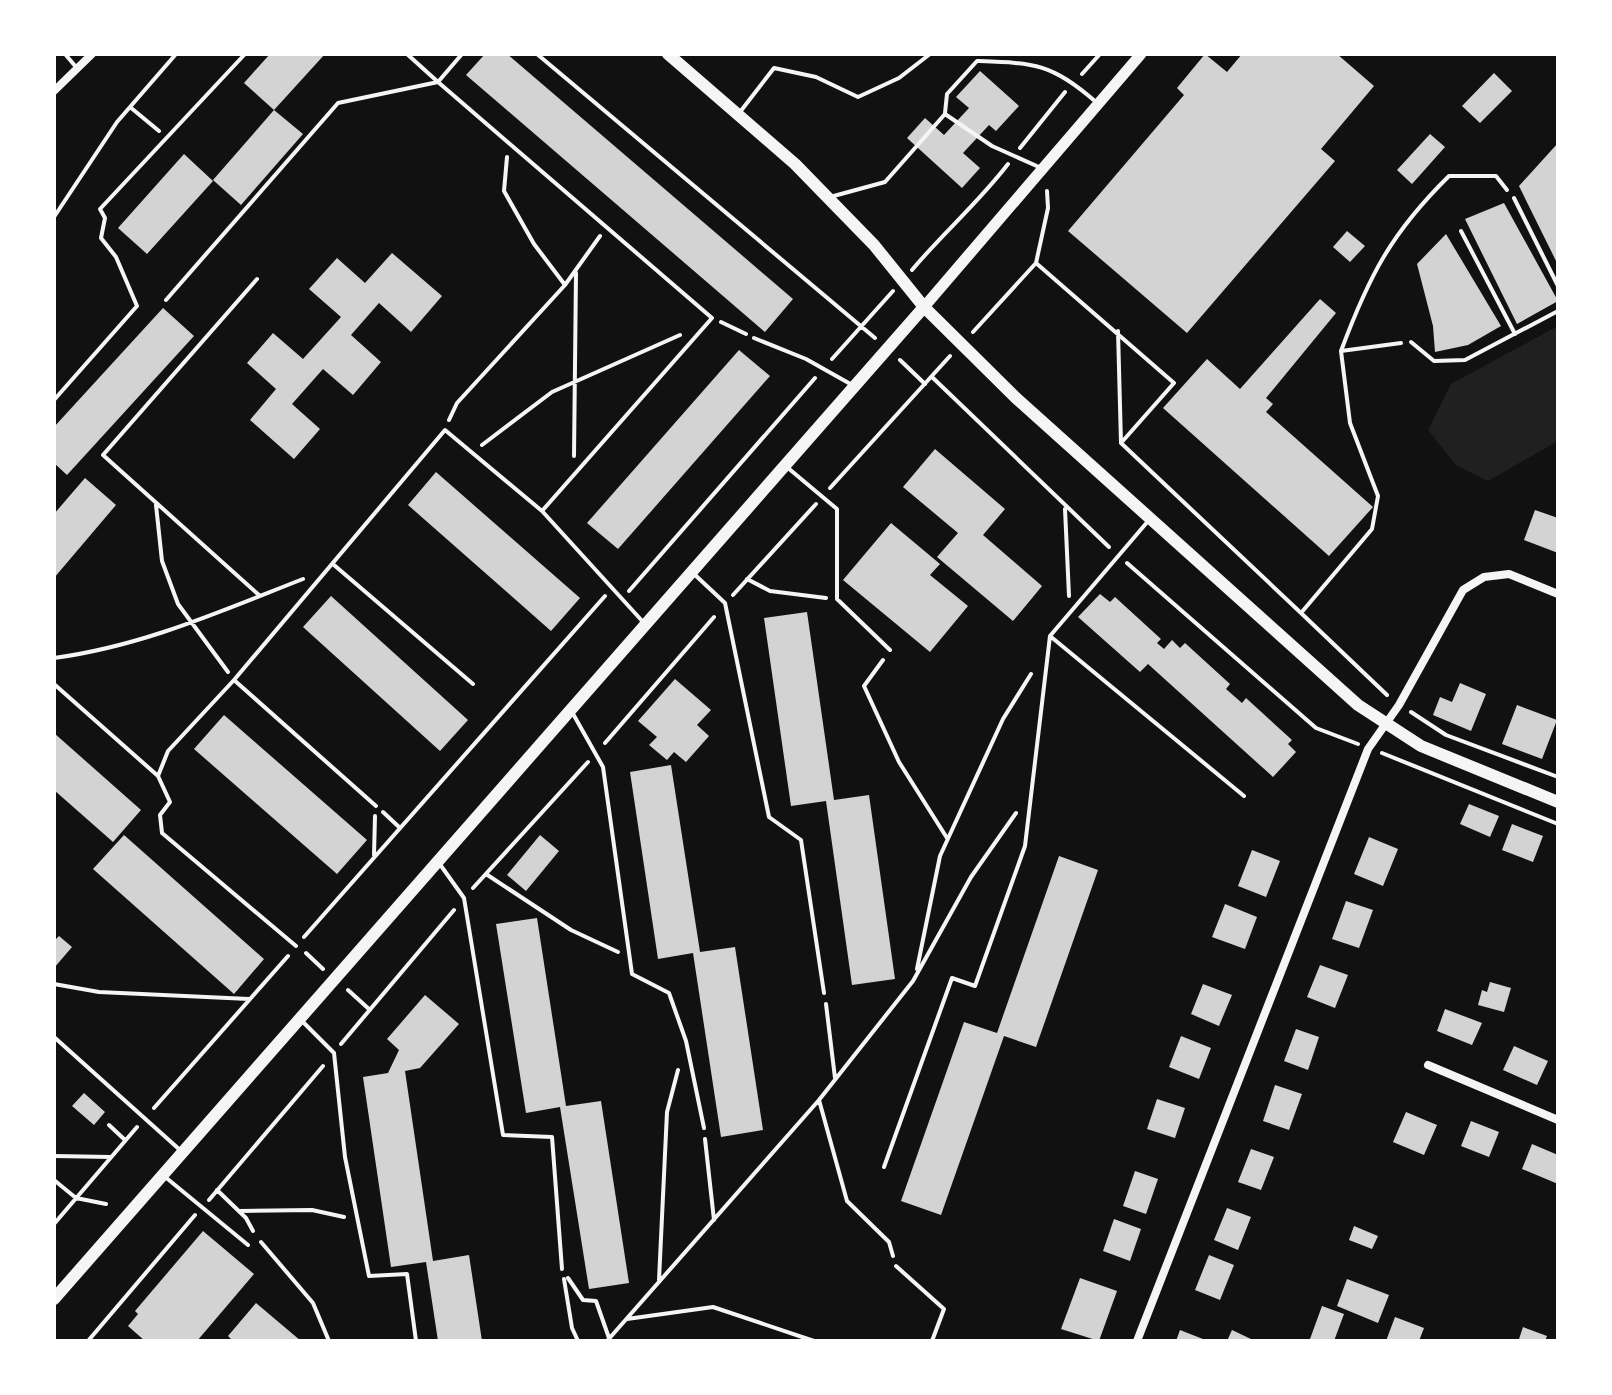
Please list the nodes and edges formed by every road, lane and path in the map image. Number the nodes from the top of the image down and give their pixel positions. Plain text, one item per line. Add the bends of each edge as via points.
1 (65, 54) edge
2 (92, 54) edge
3 (176, 54) edge
4 (245, 54) edge
5 (407, 54) edge
6 (462, 54) edge
7 (537, 54) edge
8 (668, 54) edge
9 (930, 54) edge
10 (1100, 54) edge
11 (1141, 54) edge
12 (77, 69) junction
13 (1080, 76) dead end
14 (438, 82) junction
15 (1070, 87) dead end
16 (54, 91) edge
17 (1098, 103) junction
18 (130, 107) junction
19 (945, 114) junction
20 (738, 115) junction
21 (167, 137) junction
22 (508, 143) junction
23 (1014, 156) junction
24 (1044, 167) junction
25 (828, 197) junction
26 (1514, 198) joint
27 (54, 217) edge
28 (606, 227) junction
29 (1461, 231) dead end
30 (1036, 263) junction
31 (576, 270) junction
32 (257, 279) dead end
33 (565, 285) junction
34 (1558, 286) edge
35 (166, 300) dead end
36 (924, 307) junction
37 (1558, 311) edge
38 (712, 318) junction
39 (862, 327) junction
40 (689, 331) dead end
41 (1118, 331) junction
42 (1515, 334) junction
43 (754, 338) joint
44 (1411, 342) joint
45 (961, 345) junction
46 (889, 349) junction
47 (1341, 351) junction
48 (832, 360) dead end
49 (822, 371) dead end
50 (932, 377) junction
51 (576, 380) junction
52 (925, 384) junction
53 (856, 387) junction
54 (54, 400) edge
55 (445, 430) junction
56 (1121, 443) junction
57 (472, 453) junction
58 (786, 466) junction
59 (574, 474) junction
60 (823, 497) junction
61 (156, 502) junction
62 (1065, 506) junction
63 (542, 511) junction
64 (1150, 518) junction
65 (334, 566) junction
66 (692, 572) junction
67 (747, 579) dead end
68 (612, 588) junction
69 (1558, 594) edge
70 (260, 596) junction
71 (622, 599) junction
72 (837, 599) junction
73 (1070, 613) junction
74 (1301, 613) junction
75 (191, 625) junction
76 (645, 625) junction
77 (1050, 636) junction
78 (1049, 646) junction
79 (890, 650) joint
80 (54, 658) edge
81 (234, 680) junction
82 (54, 684) edge
83 (473, 684) dead end
84 (1399, 705) junction
85 (571, 710) junction
86 (1384, 725) junction
87 (1372, 750) junction
88 (158, 776) junction
89 (1558, 777) edge
90 (1032, 790) junction
91 (1244, 796) dead end
92 (1558, 802) edge
93 (376, 806) junction
94 (1558, 824) edge
95 (399, 827) junction
96 (947, 838) junction
97 (374, 855) junction
98 (438, 861) junction
99 (486, 874) dead end
100 (296, 946) junction
101 (630, 959) junction
102 (327, 971) dead end
103 (916, 975) junction
104 (337, 980) dead end
105 (54, 984) edge
106 (824, 993) joint
107 (249, 999) junction
108 (370, 1010) dead end
109 (299, 1018) junction
110 (54, 1037) edge
111 (686, 1041) junction
112 (1428, 1065) dead end
113 (836, 1080) junction
114 (819, 1100) junction
115 (145, 1118) junction
116 (1558, 1120) edge
117 (109, 1125) dead end
118 (704, 1128) joint
119 (125, 1141) junction
120 (182, 1151) junction
121 (54, 1156) edge
122 (111, 1157) junction
123 (884, 1167) dead end
124 (162, 1174) junction
125 (54, 1180) edge
126 (217, 1190) dead end
127 (76, 1198) junction
128 (106, 1204) dead end
129 (239, 1211) junction
130 (358, 1220) junction
131 (714, 1220) junction
132 (54, 1224) edge
133 (248, 1245) dead end
134 (896, 1266) joint
135 (562, 1269) junction
136 (659, 1282) junction
137 (54, 1299) edge
138 (627, 1319) junction
139 (608, 1340) edge
140 (329, 1341) edge
141 (416, 1341) edge
142 (578, 1341) edge
143 (814, 1341) edge
144 (932, 1341) edge
145 (1137, 1341) edge

1 - 12 lane
2 - 12 street
3 - 18 path
4 - 21 lane
5 - 14 lane
6 - 14 lane
7 - 39 path
8 - 20 main road
9 - 20 lane via 899,78 858,97 816,77 774,68
10 - 13 path
11 - 17 street
12 - 16 street
14 - 22 lane
14 - 35 lane via 338,103
15 - 23 path
17 - 19 lane via 1065,75 1042,67 977,61 947,94
17 - 24 street
18 - 21 path
18 - 27 path
19 - 23 lane
19 - 25 lane via 885,182
20 - 25 main road
21 - 54 lane via 100,209 105,218 101,238 116,257 137,306
22 - 28 lane
22 - 33 path via 504,191
23 - 24 lane
23 - 39 path
24 - 30 path via 1048,208
24 - 36 street
25 - 36 main road
26 - 34 lane
26 - 47 path via 1496,176 1449,176 1383,253
28 - 31 path
28 - 38 lane
29 - 42 lane
30 - 41 path
30 - 45 path
31 - 33 path
31 - 51 path
32 - 61 path via 103,455
33 - 55 path via 457,403
36 - 45 main road
36 - 46 main road
37 - 42 lane
38 - 43 path
38 - 59 lane
39 - 46 path
39 - 48 path
40 - 51 path
41 - 56 path
41 - 56 path via 1174,383
42 - 44 lane via 1465,360 1434,361
43 - 53 lane
44 - 47 path
45 - 50 path
45 - 64 main road
46 - 52 path
46 - 53 main road
47 - 74 path via 1350,423 1378,496 1372,529
49 - 71 path
50 - 52 path
50 - 62 path
51 - 57 path via 519,414
51 - 59 path
52 - 60 path
53 - 58 main road
55 - 57 lane
55 - 65 lane
56 - 74 path
57 - 63 lane
58 - 60 lane
58 - 66 main road
59 - 63 lane
60 - 72 lane via 837,509
61 - 70 path
61 - 75 path via 162,561
62 - 73 path
62 - 87 path via 1316,728
63 - 68 lane
64 - 73 lane
64 - 86 main road
65 - 70 path
65 - 81 lane
65 - 83 lane
66 - 76 main road
66 - 106 lane via 725,603 769,817 801,840
67 - 72 path via 770,591
68 - 71 lane
68 - 95 path
69 - 84 street via 1509,574 1484,577 1463,590
70 - 75 path
71 - 76 lane
72 - 79 lane
73 - 77 lane
74 - 84 path
75 - 80 path via 130,644
75 - 81 path
76 - 85 main road
77 - 78 lane
77 - 91 lane
78 - 90 lane
78 - 96 path via 1003,719
79 - 96 path via 864,686 899,762
81 - 88 lane via 168,751
81 - 93 lane
82 - 88 lane
84 - 86 street
84 - 89 path via 1446,735
85 - 98 main road
85 - 101 lane via 603,767
86 - 87 street
86 - 92 main road via 1472,770
87 - 94 path
87 - 145 street
88 - 100 lane via 170,802 160,815 162,833
90 - 103 path via 971,877
90 - 123 lane via 1025,846 975,986 952,978
93 - 95 path
93 - 97 path
95 - 97 path
96 - 103 path
97 - 100 path
98 - 109 main road
98 - 135 lane via 464,898 503,1135 552,1137
99 - 101 path via 571,930
100 - 102 path
100 - 107 path
101 - 111 lane via 632,974 669,993
103 - 113 path
104 - 108 path
105 - 107 path via 99,992
106 - 113 path
107 - 115 path
109 - 120 main road
109 - 130 lane via 334,1053
110 - 115 lane
111 - 118 lane
111 - 136 path via 667,1112
112 - 116 street
113 - 114 path
114 - 131 path
114 - 134 path via 847,1201 889,1242
115 - 119 path
115 - 120 lane
117 - 119 path
118 - 131 path
119 - 122 path
120 - 124 main road
121 - 122 path
122 - 127 path
124 - 133 lane
124 - 137 main road
125 - 127 path
126 - 129 path
127 - 128 path
127 - 132 path
129 - 130 path via 312,1210
129 - 140 path via 313,1303
130 - 141 lane via 369,1276 407,1274
131 - 136 path
134 - 144 lane via 944,1309
135 - 139 path via 583,1300 596,1301
135 - 142 path
136 - 138 path
138 - 139 path
138 - 143 path via 713,1307

